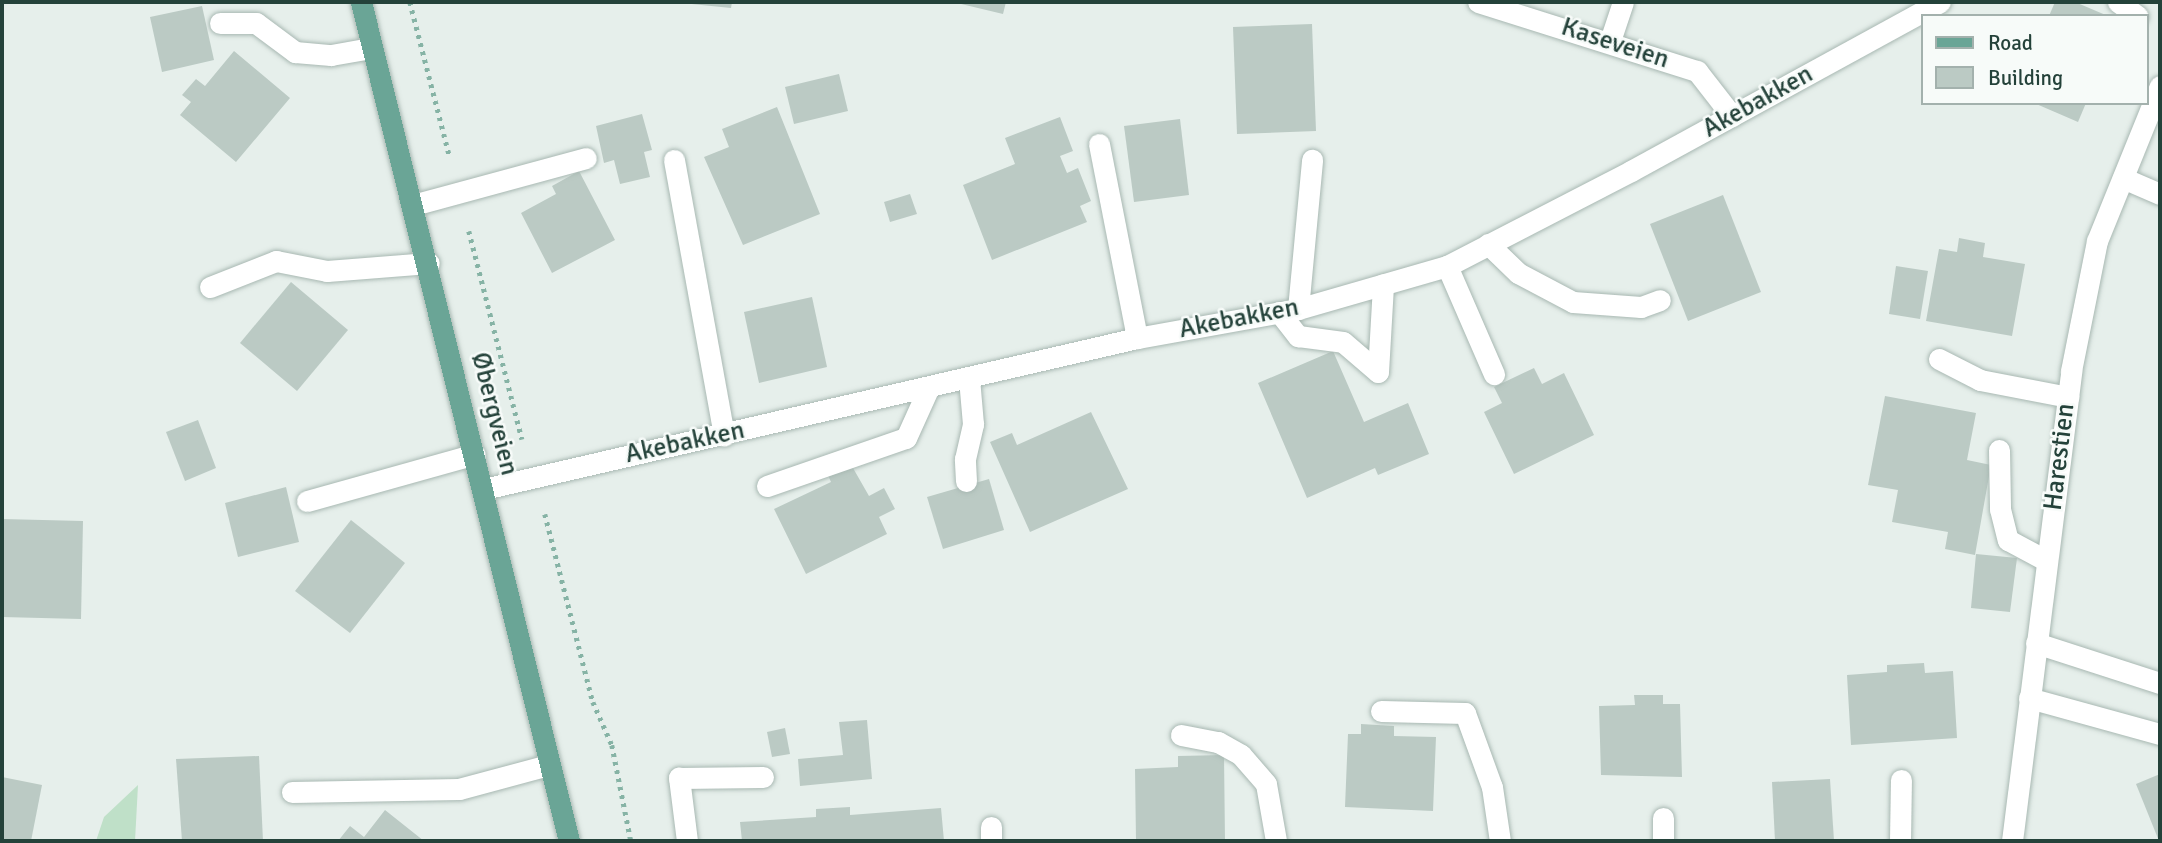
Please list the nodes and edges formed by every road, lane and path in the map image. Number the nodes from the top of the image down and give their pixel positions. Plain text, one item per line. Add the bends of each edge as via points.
1 (361, 2) edge
2 (410, 2) edge
3 (1478, 2) edge
4 (1623, 2) edge
5 (1940, 2) edge
6 (2118, 2) edge
7 (2134, 14) edge
8 (220, 23) dead end
9 (1610, 41) junction
10 (372, 48) junction
11 (2160, 86) edge
12 (1732, 116) junction
13 (1099, 144) dead end
14 (586, 159) dead end
15 (674, 160) dead end
16 (1312, 160) dead end
17 (2123, 178) junction
18 (459, 194) junction
19 (2160, 194) edge
20 (413, 205) junction
21 (1488, 244) junction
22 (429, 263) junction
23 (1447, 266) junction
24 (1383, 284) junction
25 (210, 286) dead end
26 (1660, 300) dead end
27 (1288, 310) junction
28 (1138, 338) junction
29 (1939, 359) dead end
30 (1494, 374) dead end
31 (969, 378) junction
32 (929, 387) junction
33 (2068, 397) junction
34 (724, 435) junction
35 (1999, 450) dead end
36 (475, 454) junction
37 (532, 476) junction
38 (966, 481) dead end
39 (767, 486) dead end
40 (484, 489) junction
41 (307, 501) dead end
42 (2047, 561) junction
43 (2036, 643) junction
44 (2160, 683) edge
45 (2029, 698) junction
46 (1381, 710) dead end
47 (2160, 734) edge
48 (1181, 735) dead end
49 (548, 765) junction
50 (763, 777) dead end
51 (1902, 779) dead end
52 (292, 792) dead end
53 (1663, 818) dead end
54 (569, 841) edge
55 (631, 841) edge
56 (687, 841) edge
57 (1276, 841) edge
58 (1500, 841) edge
59 (1663, 841) edge
60 (1900, 841) edge
61 (2012, 841) edge

1 - 10 main road, Øbergveien
2 - 18 path
3 - 9 street, Kaseveien
4 - 9 street
5 - 12 street, Akebakken
6 - 7 street
8 - 10 street via 256,23 295,52 331,55
9 - 12 street, Kaseveien via 1697,71
10 - 20 main road, Øbergveien
11 - 17 street, Harestien
12 - 21 street, Akebakken
13 - 28 street
14 - 18 street
15 - 34 street
16 - 27 street
17 - 19 street
17 - 33 street, Harestien via 2097,241
18 - 20 street
18 - 37 path
20 - 22 main road, Øbergveien
21 - 23 street, Akebakken
21 - 26 street via 1518,273 1573,302 1641,307
22 - 25 street via 327,271 276,261
22 - 36 main road, Øbergveien
23 - 24 street, Akebakken
23 - 30 street
24 - 27 street, Akebakken
24 - 27 street via 1378,372 1343,342 1298,336
27 - 28 street, Akebakken
28 - 31 street, Akebakken
29 - 33 street via 1980,380
31 - 32 street, Akebakken
31 - 38 street via 973,424 965,459
32 - 34 street, Akebakken
32 - 39 street via 906,438
33 - 42 street, Harestien
34 - 37 street, Akebakken
35 - 42 street via 2000,509 2008,540
36 - 40 main road, Øbergveien
36 - 41 street
37 - 40 street, Akebakken
37 - 55 path via 593,702 612,745
40 - 49 main road, Øbergveien
42 - 43 street, Harestien
43 - 44 street
43 - 45 street, Harestien
45 - 47 street
45 - 61 street, Harestien
46 - 58 street via 1465,713 1492,787
48 - 57 street via 1218,742 1241,755 1266,784
49 - 52 street via 459,789
49 - 54 main road, Øbergveien
50 - 56 street via 679,778
51 - 60 street
53 - 59 street

